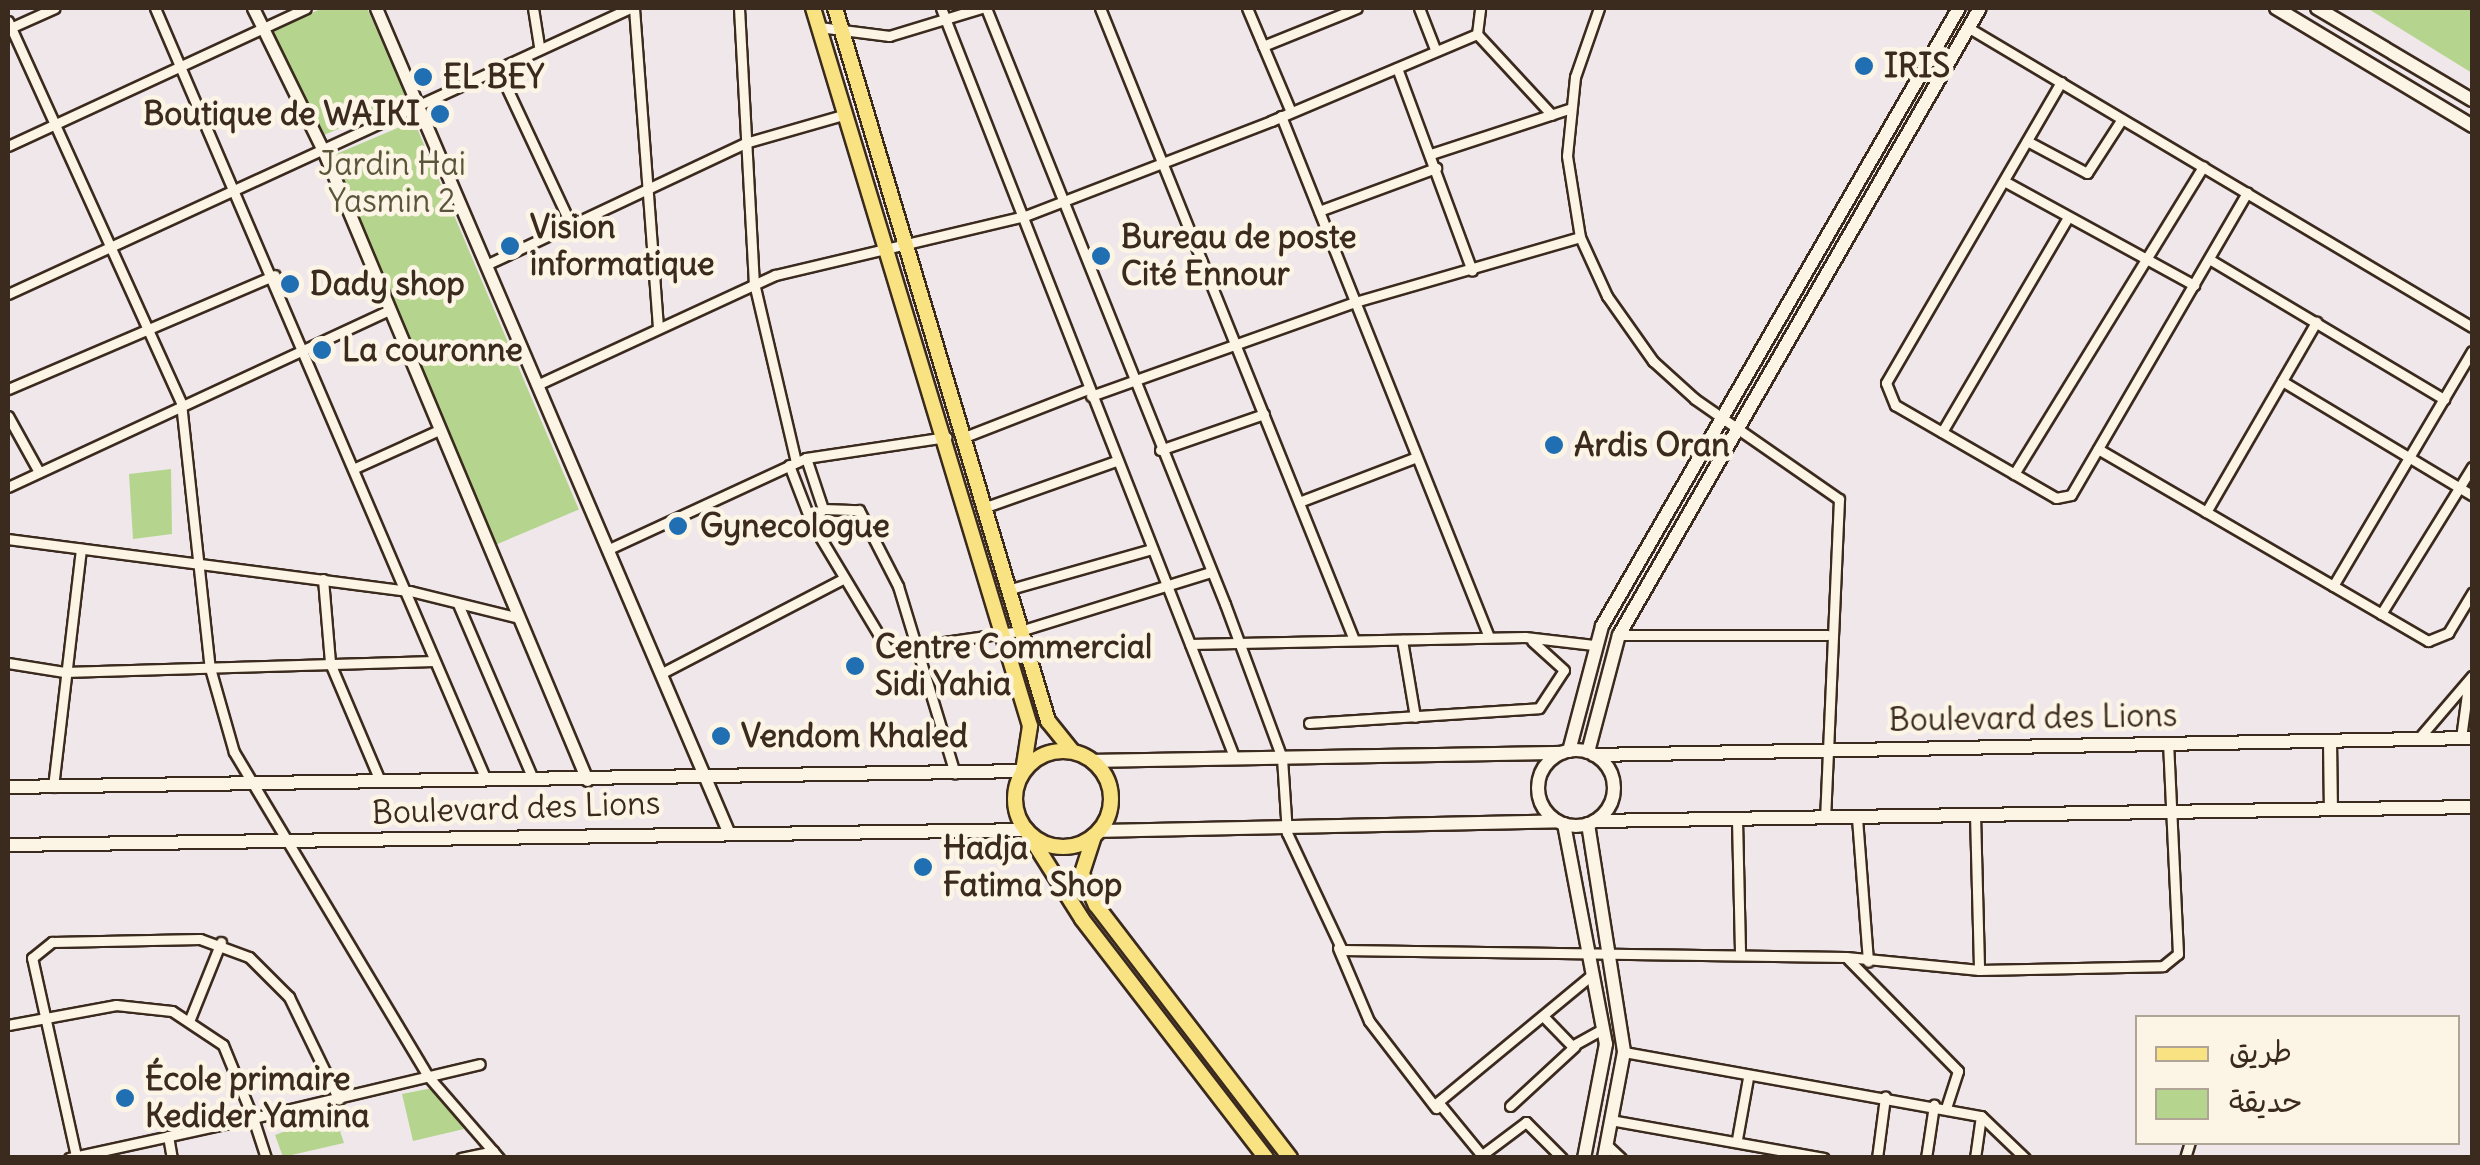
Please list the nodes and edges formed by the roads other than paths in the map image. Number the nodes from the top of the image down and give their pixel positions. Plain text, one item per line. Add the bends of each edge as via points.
1 (55, 8) edge
2 (156, 8) edge
3 (253, 8) edge
4 (306, 8) edge
5 (376, 8) edge
6 (534, 8) edge
7 (632, 8) edge
8 (739, 8) edge
9 (812, 8) edge
10 (835, 8) edge
11 (941, 8) edge
12 (984, 8) edge
13 (1100, 8) edge
14 (1247, 8) edge
15 (1357, 8) edge
16 (1419, 8) edge
17 (1480, 8) edge
18 (1599, 8) edge
19 (1958, 8) edge
20 (1980, 8) edge
21 (2276, 8) edge
22 (2317, 8) edge
23 (946, 21) junction
24 (9, 26) edge
25 (819, 27) junction
26 (262, 28) junction
27 (1969, 28) junction
28 (842, 33) junction
29 (1477, 34) junction
30 (539, 46) junction
31 (1263, 46) junction
32 (1435, 49) junction
33 (180, 65) junction
34 (497, 66) junction
35 (1397, 68) junction
36 (2061, 82) junction
37 (2472, 100) edge
38 (420, 104) junction
39 (1569, 109) junction
40 (846, 114) junction
41 (1286, 114) junction
42 (1552, 115) junction
43 (2122, 119) junction
44 (53, 125) junction
45 (2472, 126) edge
46 (2027, 141) junction
47 (745, 143) junction
48 (8, 146) edge
49 (322, 150) junction
50 (1431, 154) junction
51 (1164, 162) junction
52 (2204, 167) junction
53 (1436, 168) junction
54 (2004, 181) junction
55 (235, 189) junction
56 (643, 193) junction
57 (2247, 194) junction
58 (1065, 202) junction
59 (1319, 211) junction
60 (1024, 216) junction
61 (2068, 217) junction
62 (572, 227) junction
63 (1580, 237) junction
64 (110, 246) junction
65 (906, 252) junction
66 (890, 254) junction
67 (2209, 259) junction
68 (2146, 260) junction
69 (488, 264) junction
70 (1472, 272) junction
71 (275, 275) junction
72 (754, 283) junction
73 (2194, 286) junction
74 (8, 294) edge
75 (1355, 302) junction
76 (387, 310) junction
77 (2316, 322) junction
78 (658, 327) junction
79 (2472, 328) edge
80 (149, 331) junction
81 (1236, 344) junction
82 (306, 348) junction
83 (2472, 351) edge
84 (2282, 381) junction
85 (1133, 382) junction
86 (539, 384) junction
87 (8, 388) edge
88 (1089, 393) junction
89 (2444, 399) junction
90 (181, 403) junction
91 (1264, 414) junction
92 (8, 416) edge
93 (1721, 420) junction
94 (436, 431) junction
95 (1942, 432) junction
96 (1736, 433) junction
97 (946, 437) junction
98 (962, 438) junction
99 (2098, 449) junction
100 (1160, 450) junction
101 (1417, 457) junction
102 (2410, 457) junction
103 (1116, 461) junction
104 (797, 462) junction
105 (2472, 467) edge
106 (355, 468) junction
107 (39, 472) junction
108 (2014, 474) junction
109 (8, 487) edge
110 (2460, 487) junction
111 (2472, 495) edge
112 (1298, 502) junction
113 (984, 508) junction
114 (823, 509) junction
115 (2206, 512) junction
116 (811, 522) junction
117 (8, 540) edge
118 (609, 548) junction
119 (81, 549) junction
120 (1152, 549) junction
121 (200, 566) junction
122 (1211, 572) junction
123 (843, 578) junction
124 (323, 579) junction
125 (1166, 584) junction
126 (2334, 586) junction
127 (1008, 590) junction
128 (410, 591) junction
129 (2472, 593) edge
130 (458, 604) junction
131 (2381, 614) junction
132 (519, 618) junction
133 (1002, 631) junction
134 (1020, 631) junction
135 (1619, 635) junction
136 (1526, 636) junction
137 (1827, 636) junction
138 (1489, 637) junction
139 (1354, 640) junction
140 (1402, 640) junction
141 (1233, 643) junction
142 (1190, 644) junction
143 (1594, 645) junction
144 (914, 646) junction
145 (434, 660) junction
146 (8, 663) edge
147 (330, 663) junction
148 (210, 668) junction
149 (64, 672) junction
150 (664, 672) junction
151 (2470, 680) edge
152 (1415, 717) junction
153 (1308, 723) dead end
154 (2467, 738) edge
155 (2418, 739) junction
156 (2330, 740) junction
157 (2168, 743) junction
158 (1825, 748) junction
159 (1072, 751) junction
160 (1566, 752) junction
161 (1591, 753) junction
162 (1282, 758) junction
163 (1235, 759) junction
164 (1094, 761) junction
165 (1023, 771) junction
166 (955, 774) junction
167 (706, 777) junction
168 (486, 780) junction
169 (533, 780) junction
170 (587, 780) junction
171 (380, 781) junction
172 (254, 785) junction
173 (8, 787) edge
174 (53, 787) junction
175 (2472, 807) edge
176 (2332, 809) junction
177 (2171, 812) junction
178 (1975, 814) junction
179 (1825, 818) junction
180 (1857, 818) junction
181 (1737, 819) junction
182 (1560, 822) junction
183 (1592, 823) junction
184 (1285, 825) junction
185 (727, 829) junction
186 (1026, 830) junction
187 (1096, 833) junction
188 (292, 842) junction
189 (8, 845) edge
190 (221, 942) junction
191 (1338, 946) junction
192 (1590, 952) junction
193 (1608, 953) junction
194 (1740, 954) junction
195 (1846, 957) junction
196 (1868, 962) junction
197 (1979, 970) junction
198 (1594, 974) junction
199 (1543, 1016) junction
200 (190, 1019) junction
201 (45, 1020) junction
202 (8, 1025) edge
203 (1603, 1029) junction
204 (1574, 1046) junction
205 (1624, 1052) junction
206 (480, 1064) dead end
207 (428, 1075) junction
208 (1748, 1078) junction
209 (1885, 1097) junction
210 (339, 1100) junction
211 (1510, 1106) dead end
212 (1934, 1106) junction
213 (1946, 1108) junction
214 (1438, 1110) junction
215 (1982, 1116) junction
216 (253, 1118) junction
217 (1616, 1121) junction
218 (168, 1136) junction
219 (1737, 1139) junction
220 (1606, 1152) edge
221 (496, 1154) edge
222 (1483, 1156) edge
223 (72, 1157) edge
224 (172, 1158) edge
225 (266, 1158) edge
226 (461, 1158) edge
227 (1266, 1158) edge
228 (1290, 1158) edge
229 (1562, 1158) edge
230 (1584, 1158) edge
231 (1620, 1158) edge
232 (1824, 1158) edge
233 (1877, 1158) edge
234 (1926, 1158) edge
235 (1975, 1158) edge
236 (2025, 1158) edge

1 - 24 street
2 - 33 street
3 - 26 street
4 - 26 street
5 - 38 street
6 - 30 street
7 - 30 street
7 - 56 street
8 - 47 street
9 - 25 main road
10 - 28 main road
11 - 23 street
12 - 23 street
12 - 58 street
13 - 51 street
14 - 31 street
15 - 31 street
16 - 32 street
17 - 29 street
18 - 39 street
19 - 93 main road
20 - 27 main road
21 - 45 main road
22 - 37 main road
23 - 28 street via 890,36
23 - 60 street
24 - 44 street
25 - 28 street
25 - 40 main road
26 - 33 street
26 - 49 street
27 - 36 street
27 - 96 main road
28 - 65 main road
29 - 32 street
29 - 42 street
30 - 34 street
31 - 41 street
32 - 35 street
33 - 44 street
33 - 55 street
34 - 38 street
34 - 62 street
35 - 41 street
35 - 50 street
36 - 43 street
36 - 46 street
38 - 49 street
38 - 69 street
39 - 42 street
39 - 63 street
40 - 47 street
40 - 66 main road
41 - 51 street
41 - 59 street
42 - 50 street
43 - 46 street via 2088,173
43 - 52 street
44 - 48 street
44 - 64 street
46 - 54 street
47 - 56 street
47 - 72 street
49 - 55 street
49 - 76 street
50 - 53 street
51 - 58 street
51 - 81 street
52 - 57 street
52 - 68 street
53 - 59 street
53 - 70 street
54 - 61 street
54 - 95 street via 1886,383 1895,405
55 - 64 street
55 - 71 street
56 - 62 street
56 - 78 street
57 - 67 street
57 - 79 street
58 - 60 street
58 - 85 street
59 - 75 street
60 - 65 street
60 - 88 street
61 - 68 street
61 - 95 street
62 - 69 street
63 - 70 street
63 - 93 street via 1630,332
64 - 74 street
64 - 80 street
65 - 66 street
65 - 98 main road
66 - 72 street
66 - 97 main road
67 - 73 street
67 - 77 street
68 - 73 street
68 - 108 street
69 - 86 street
70 - 75 street
71 - 80 street
71 - 82 street
72 - 78 street
72 - 104 street
73 - 99 street
75 - 81 street
75 - 101 street
76 - 82 street
76 - 94 street
77 - 84 street
77 - 89 street
78 - 86 street
80 - 87 street
80 - 90 street
81 - 85 street
81 - 91 street
82 - 90 street
82 - 106 street
83 - 89 street
84 - 102 street
84 - 115 street
85 - 88 street
85 - 100 street
86 - 118 street
88 - 98 street
88 - 103 street
89 - 102 street
90 - 107 street
90 - 121 street
91 - 100 street
91 - 112 street
92 - 107 street
93 - 96 street
93 - 143 main road
94 - 106 street
94 - 132 street
95 - 108 street
96 - 135 main road
96 - 137 street via 1784,454 1840,499
97 - 104 street
97 - 133 main road
98 - 113 main road
99 - 108 street via 2064,498
99 - 115 street
100 - 122 street
101 - 112 street
101 - 138 street
102 - 110 street
102 - 126 street
103 - 113 street
103 - 120 street
104 - 114 street
104 - 116 street
104 - 118 street
105 - 110 street
106 - 128 street
107 - 109 street
110 - 111 street
110 - 131 street
112 - 139 street
113 - 127 main road
114 - 116 street
114 - 144 street via 860,510 898,586
115 - 126 street
116 - 123 street
117 - 119 street
118 - 150 street
119 - 121 street
119 - 149 street
120 - 125 street
120 - 127 street
121 - 124 street
121 - 148 street
122 - 125 street
122 - 141 street
123 - 144 street via 882,646
123 - 150 street
124 - 128 street
124 - 147 street
125 - 134 street
125 - 142 street
126 - 131 street
127 - 134 main road
128 - 130 street
128 - 145 street
129 - 131 street via 2436,640
130 - 132 street
130 - 169 street
132 - 170 street
133 - 134 street
133 - 144 street
133 - 165 main road via 1030,726
134 - 159 main road via 1048,721
135 - 137 street
135 - 161 main road
136 - 138 street
136 - 143 street
136 - 152 street via 1564,670 1539,708
137 - 158 street
138 - 140 street
139 - 140 street
139 - 141 street
140 - 152 street
141 - 142 street
141 - 162 street
142 - 163 street
143 - 160 main road
144 - 166 street
145 - 147 street
145 - 168 street
146 - 149 street
147 - 148 street
147 - 171 street
148 - 149 street
148 - 172 street
149 - 174 street
150 - 167 street
151 - 154 street
151 - 155 street
152 - 153 street
154 - 155 main road, Boulevard des Lions
155 - 156 main road, Boulevard des Lions
156 - 157 main road, Boulevard des Lions
156 - 176 main road
157 - 158 main road, Boulevard des Lions
157 - 177 street
158 - 161 main road, Boulevard des Lions
158 - 179 street
159 - 164 main road
159 - 165 main road via 1045,754
160 - 161 main road
160 - 162 main road
160 - 182 main road via 1538,786
161 - 183 main road via 1614,784
162 - 163 main road
162 - 184 street
163 - 164 main road
164 - 187 main road via 1111,791
165 - 166 main road, Boulevard des Lions
165 - 186 main road via 1015,801
166 - 167 main road, Boulevard des Lions
167 - 170 main road, Boulevard des Lions
167 - 185 street
168 - 169 main road, Boulevard des Lions
168 - 171 main road, Boulevard des Lions
169 - 170 main road, Boulevard des Lions
171 - 172 main road, Boulevard des Lions
172 - 174 main road, Boulevard des Lions
172 - 188 street
173 - 174 main road, Boulevard des Lions
175 - 176 main road
176 - 177 main road
177 - 178 main road
177 - 197 street via 2176,961
178 - 180 main road
178 - 197 street
179 - 180 main road
179 - 181 main road
180 - 196 street
181 - 183 main road
181 - 194 street
182 - 183 main road
182 - 184 main road
182 - 192 main road
183 - 193 main road
184 - 187 main road
184 - 191 street
185 - 186 main road, Boulevard des Lions
185 - 188 main road, Boulevard des Lions
186 - 187 main road via 1064,847
186 - 227 main road
187 - 228 main road via 1082,874 1096,905
188 - 189 main road, Boulevard des Lions
188 - 207 street
190 - 200 street
190 - 201 street via 45,943 32,958
190 - 210 street via 289,997
191 - 192 street
191 - 214 street via 1370,1021
192 - 193 street
192 - 198 main road
193 - 194 street
193 - 205 main road
194 - 195 street
195 - 196 street
195 - 213 street via 1958,1071
196 - 197 street
198 - 199 street
198 - 203 main road
199 - 204 street
199 - 214 street
200 - 201 street via 140,1004
200 - 216 street via 223,1044
201 - 202 street
201 - 223 street
203 - 204 street
203 - 230 main road
204 - 211 street
205 - 208 street
205 - 217 main road
206 - 207 street
207 - 210 street
207 - 221 street
208 - 209 street
208 - 219 street
209 - 212 street
209 - 233 street
210 - 216 street
212 - 213 street
212 - 234 street
213 - 215 street
214 - 222 street
215 - 235 street
215 - 236 street
216 - 218 street
216 - 225 street
217 - 219 street
217 - 220 main road
218 - 223 street
218 - 224 street
219 - 232 street
220 - 231 street
221 - 226 street
222 - 229 street via 1526,1122

